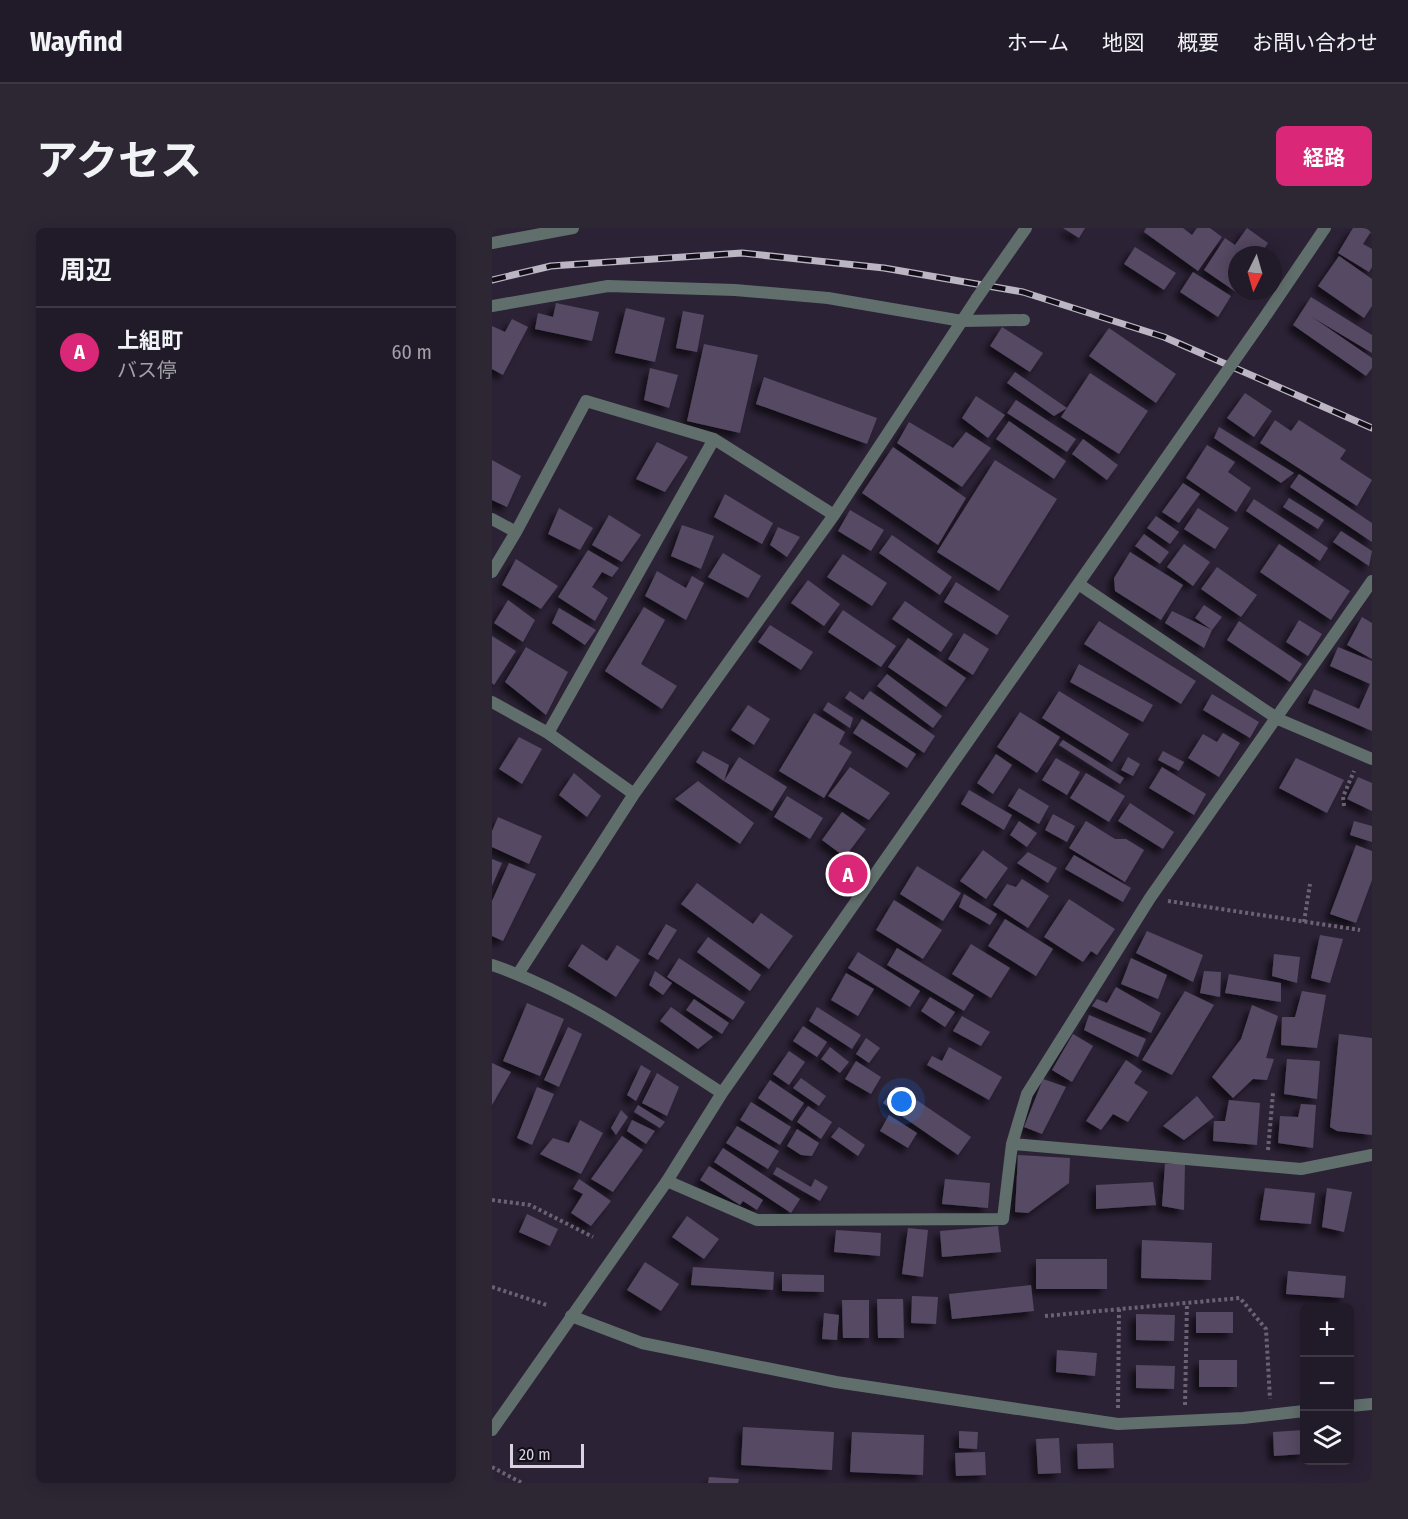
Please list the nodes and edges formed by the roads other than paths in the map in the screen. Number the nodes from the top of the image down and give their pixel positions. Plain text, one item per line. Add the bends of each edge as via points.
1 (573, 228) edge
2 (1026, 228) edge
3 (1324, 228) edge
4 (492, 243) edge
5 (492, 306) edge
6 (1024, 320) dead end
7 (962, 321) junction
8 (714, 440) junction
9 (834, 515) junction
10 (492, 519) edge
11 (516, 532) junction
12 (492, 572) edge
13 (1372, 581) edge
14 (1080, 585) junction
15 (492, 702) edge
16 (1278, 719) junction
17 (548, 733) junction
18 (1367, 756) edge
19 (634, 794) junction
20 (492, 965) edge
21 (519, 974) junction
22 (722, 1093) junction
23 (1012, 1144) junction
24 (1372, 1155) edge
25 (667, 1181) junction
26 (571, 1316) junction
27 (1372, 1404) edge
28 (1354, 1406) edge
29 (1300, 1412) edge
30 (492, 1430) edge

1 - 4 street
2 - 7 street, bridge
3 - 14 street, bridge
5 - 7 street via 608,286 689,288 828,298
6 - 7 street
7 - 9 street
8 - 9 street
8 - 11 street via 586,401
8 - 17 street
9 - 19 street
10 - 11 street
11 - 12 street
13 - 16 street
14 - 16 street
14 - 22 street
15 - 17 street
16 - 18 street
16 - 23 street via 1150,898 1026,1094
17 - 19 street
19 - 21 street
20 - 21 street
21 - 22 street via 595,1013
22 - 25 street
23 - 24 street via 1300,1169
23 - 25 street via 1003,1219 757,1220
25 - 26 street
26 - 29 street via 642,1343 836,1382 1118,1424
26 - 30 street
27 - 28 street

